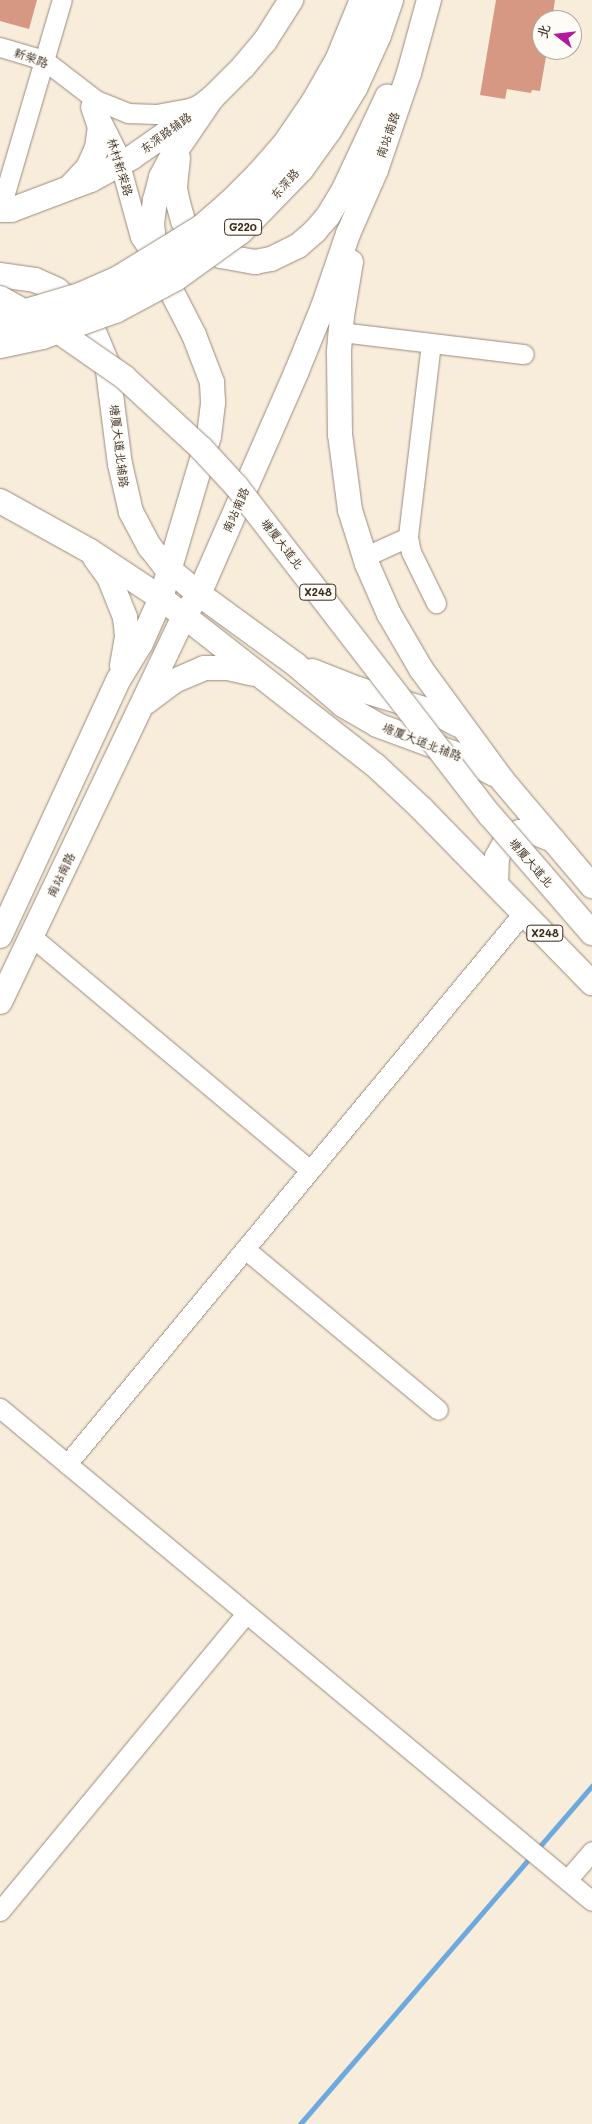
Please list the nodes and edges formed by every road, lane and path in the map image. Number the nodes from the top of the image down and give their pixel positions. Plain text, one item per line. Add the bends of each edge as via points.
1 (62, 0) edge
2 (292, 0) edge
3 (364, 0) edge
4 (389, 0) edge
5 (428, 0) edge
6 (0, 47) edge
7 (44, 60) junction
8 (212, 98) junction
9 (89, 99) junction
10 (184, 137) junction
11 (120, 164) junction
12 (376, 170) junction
13 (63, 190) junction
14 (0, 210) edge
15 (0, 258) edge
16 (156, 261) junction
17 (0, 275) edge
18 (35, 280) junction
19 (0, 298) edge
20 (0, 320) edge
21 (341, 332) junction
22 (432, 343) junction
23 (0, 344) edge
24 (524, 354) dead end
25 (0, 501) edge
26 (408, 538) junction
27 (90, 551) junction
28 (364, 557) junction
29 (171, 570) junction
30 (199, 594) junction
31 (161, 598) junction
32 (436, 603) dead end
33 (184, 616) junction
34 (295, 664) junction
35 (119, 679) junction
36 (266, 679) junction
37 (140, 709) junction
38 (462, 727) junction
39 (503, 781) junction
40 (552, 840) junction
41 (496, 884) junction
42 (592, 886) edge
43 (524, 912) junction
44 (592, 934) edge
45 (0, 936) edge
46 (31, 936) junction
47 (592, 983) edge
48 (0, 1002) edge
49 (310, 1170) junction
50 (245, 1249) junction
51 (0, 1408) edge
52 (438, 1410) dead end
53 (66, 1464) junction
54 (246, 1614) junction
55 (592, 1851) edge
56 (567, 1880) junction
57 (592, 1902) edge
58 (0, 1910) edge

1 - 7 street
2 - 8 main road, 东深路辅路 via 265,41
3 - 20 highway, 东深路 / G220, bridge via 339,61 315,103 288,144 231,204 202,229 119,280 80,297
4 - 23 highway, 东深路 / G220, bridge via 354,86 328,129 300,168 240,230 175,277 115,309 42,335
5 - 10 main road via 393,85 344,189 328,216 298,246 271,259 255,262 221,256 203,246 183,221 175,188
5 - 12 main road, 南站南路 via 409,73
6 - 7 street, 新荣路
7 - 9 street, 新荣路 via 61,71
7 - 14 street
8 - 9 street via 190,108 156,114 112,108
8 - 10 main road
8 - 11 main road, 东深路辅路
9 - 11 street, 林村新荣路 via 110,134
9 - 13 main road via 100,127 97,150 88,168
10 - 16 main road via 162,177 155,200 152,224
11 - 13 main road, 东深路辅路 via 91,180
11 - 16 street, 林村新荣路 via 140,237
12 - 21 main road via 346,287
12 - 30 main road, 南站南路 via 348,234 296,373
13 - 14 main road, 东深路辅路 via 11,210
15 - 18 main road
16 - 29 main road via 202,351 212,382 214,402 209,436
17 - 18 main road, 塘厦大道北辅路
18 - 29 main road, 塘厦大道北辅路 via 57,290 90,322 107,363 120,464 131,512 150,547
19 - 44 main road, 塘厦大道北 / X248, bridge via 52,327 124,377 207,454 237,487 490,815
21 - 22 street
21 - 28 main road via 339,391 344,477
22 - 24 street
22 - 26 street
25 - 27 main road, X248
26 - 28 street
26 - 32 street via 411,552
27 - 31 main road, X248
27 - 35 main road via 109,577 125,617 127,637
28 - 38 main road via 404,642
29 - 30 main road, 塘厦大道北辅路
29 - 31 main road
30 - 33 main road, 南站南路
30 - 34 main road, 塘厦大道北辅路
31 - 33 main road, X248
31 - 35 main road
33 - 36 main road, X248
33 - 37 main road, 南站南路
34 - 38 main road, 塘厦大道北辅路 via 358,689 431,711
34 - 39 main road, 塘厦大道北辅路 via 328,694 357,714 397,734 475,763
35 - 45 main road
36 - 37 main road via 234,669 204,668 162,688
36 - 41 main road, X248 via 375,765
37 - 46 main road, 南站南路
38 - 39 main road, 塘厦大道北辅路
39 - 40 main road, 塘厦大道北辅路
40 - 41 main road via 530,831 508,837 497,857
40 - 42 main road, 塘厦大道北辅路
41 - 43 main road, X248
43 - 47 main road, X248
43 - 49 street
46 - 48 main road, 南站南路
46 - 49 street
49 - 50 street
50 - 52 street
50 - 53 street
51 - 53 street
53 - 54 street
54 - 56 street
54 - 58 street
55 - 56 street
56 - 57 street

